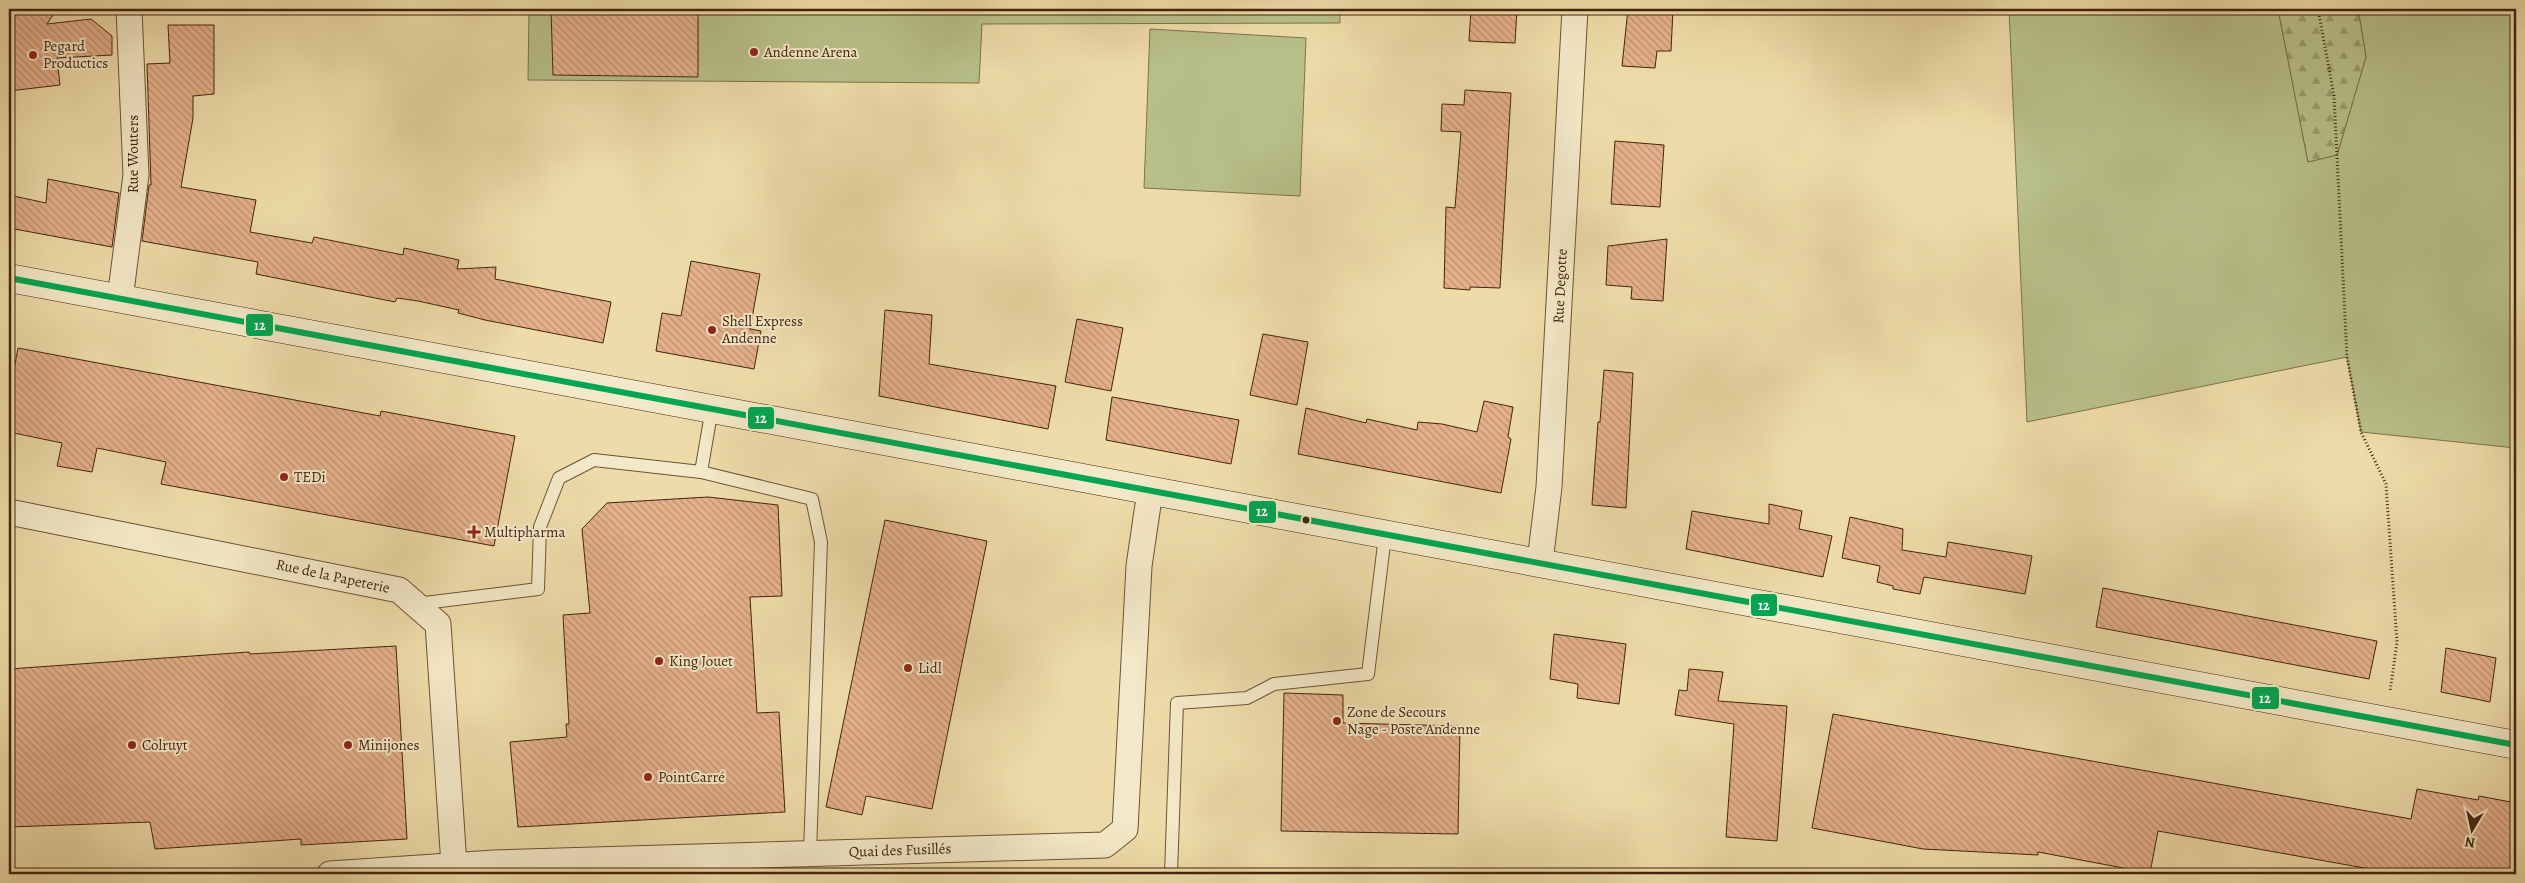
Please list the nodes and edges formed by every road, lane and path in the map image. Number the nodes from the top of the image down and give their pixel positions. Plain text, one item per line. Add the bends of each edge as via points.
1 (129, 9) edge
2 (1575, 9) edge
3 (2318, 9) edge
4 (9, 278) edge
5 (120, 299) junction
6 (712, 408) junction
7 (702, 472) junction
8 (1150, 491) junction
9 (9, 512) edge
10 (1385, 536) junction
11 (1540, 562) junction
12 (415, 604) junction
13 (2386, 720) junction
14 (2516, 745) edge
15 (810, 853) junction
16 (454, 865) junction
17 (330, 874) edge
18 (1171, 874) edge

1 - 5 street, Rue Wouters via 136,175
2 - 11 street, Rue Degotte via 1549,487
3 - 13 path via 2334,96 2347,357 2361,432 2386,484 2397,642
4 - 5 main road
5 - 6 main road
6 - 7 lane
6 - 8 main road
7 - 12 lane via 594,460 559,478 540,526 538,589
7 - 15 lane via 812,500 821,542
8 - 10 main road
8 - 15 street, Quai des Fusillés via 1139,566 1125,829 1105,845
9 - 12 street, Rue de la Papeterie via 399,590
10 - 11 main road
10 - 18 lane via 1368,674 1274,684 1246,698 1177,703
11 - 13 main road
12 - 16 street, Rue de la Papeterie via 438,624
13 - 14 main road
15 - 16 street, Quai des Fusillés
16 - 17 street, Quai des Fusillés

